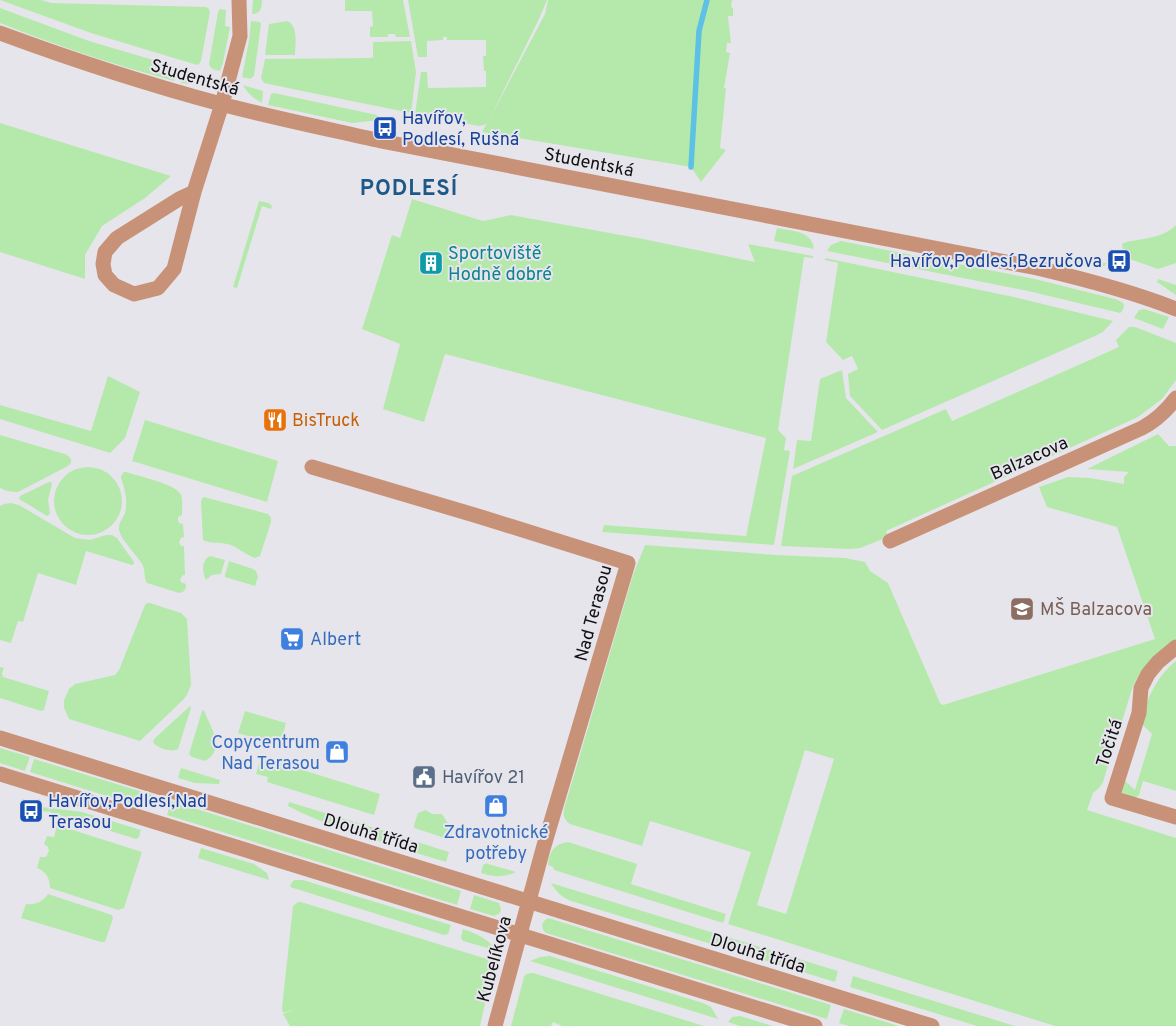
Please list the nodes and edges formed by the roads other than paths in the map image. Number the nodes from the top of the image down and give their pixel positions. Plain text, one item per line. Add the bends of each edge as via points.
1 (239, 0) edge
2 (0, 33) edge
3 (222, 104) junction
4 (194, 192) junction
5 (1176, 309) edge
6 (1176, 398) edge
7 (312, 467) dead end
8 (890, 541) dead end
9 (1176, 647) edge
10 (0, 738) edge
11 (0, 774) edge
12 (1176, 817) edge
13 (529, 901) junction
14 (520, 935) junction
15 (495, 1026) edge
16 (814, 1026) edge
17 (932, 1026) edge

1 - 3 street via 240,36
2 - 3 street, Studentská via 61,56
3 - 4 street
3 - 5 street, Studentská via 391,143 1037,268 1095,282
4 - 4 street via 174,269 158,288 134,294 114,285 102,264 105,252 117,238
6 - 8 street, Balzacova via 1147,426
7 - 13 street, Nad Terasou via 628,563
9 - 12 street, Točitá via 1158,662 1141,688 1139,712 1112,798
10 - 13 street, Dlouhá třída
11 - 14 street
13 - 14 street, Kubelíkova
13 - 17 street, Dlouhá třída
14 - 15 street, Kubelíkova
14 - 16 street

